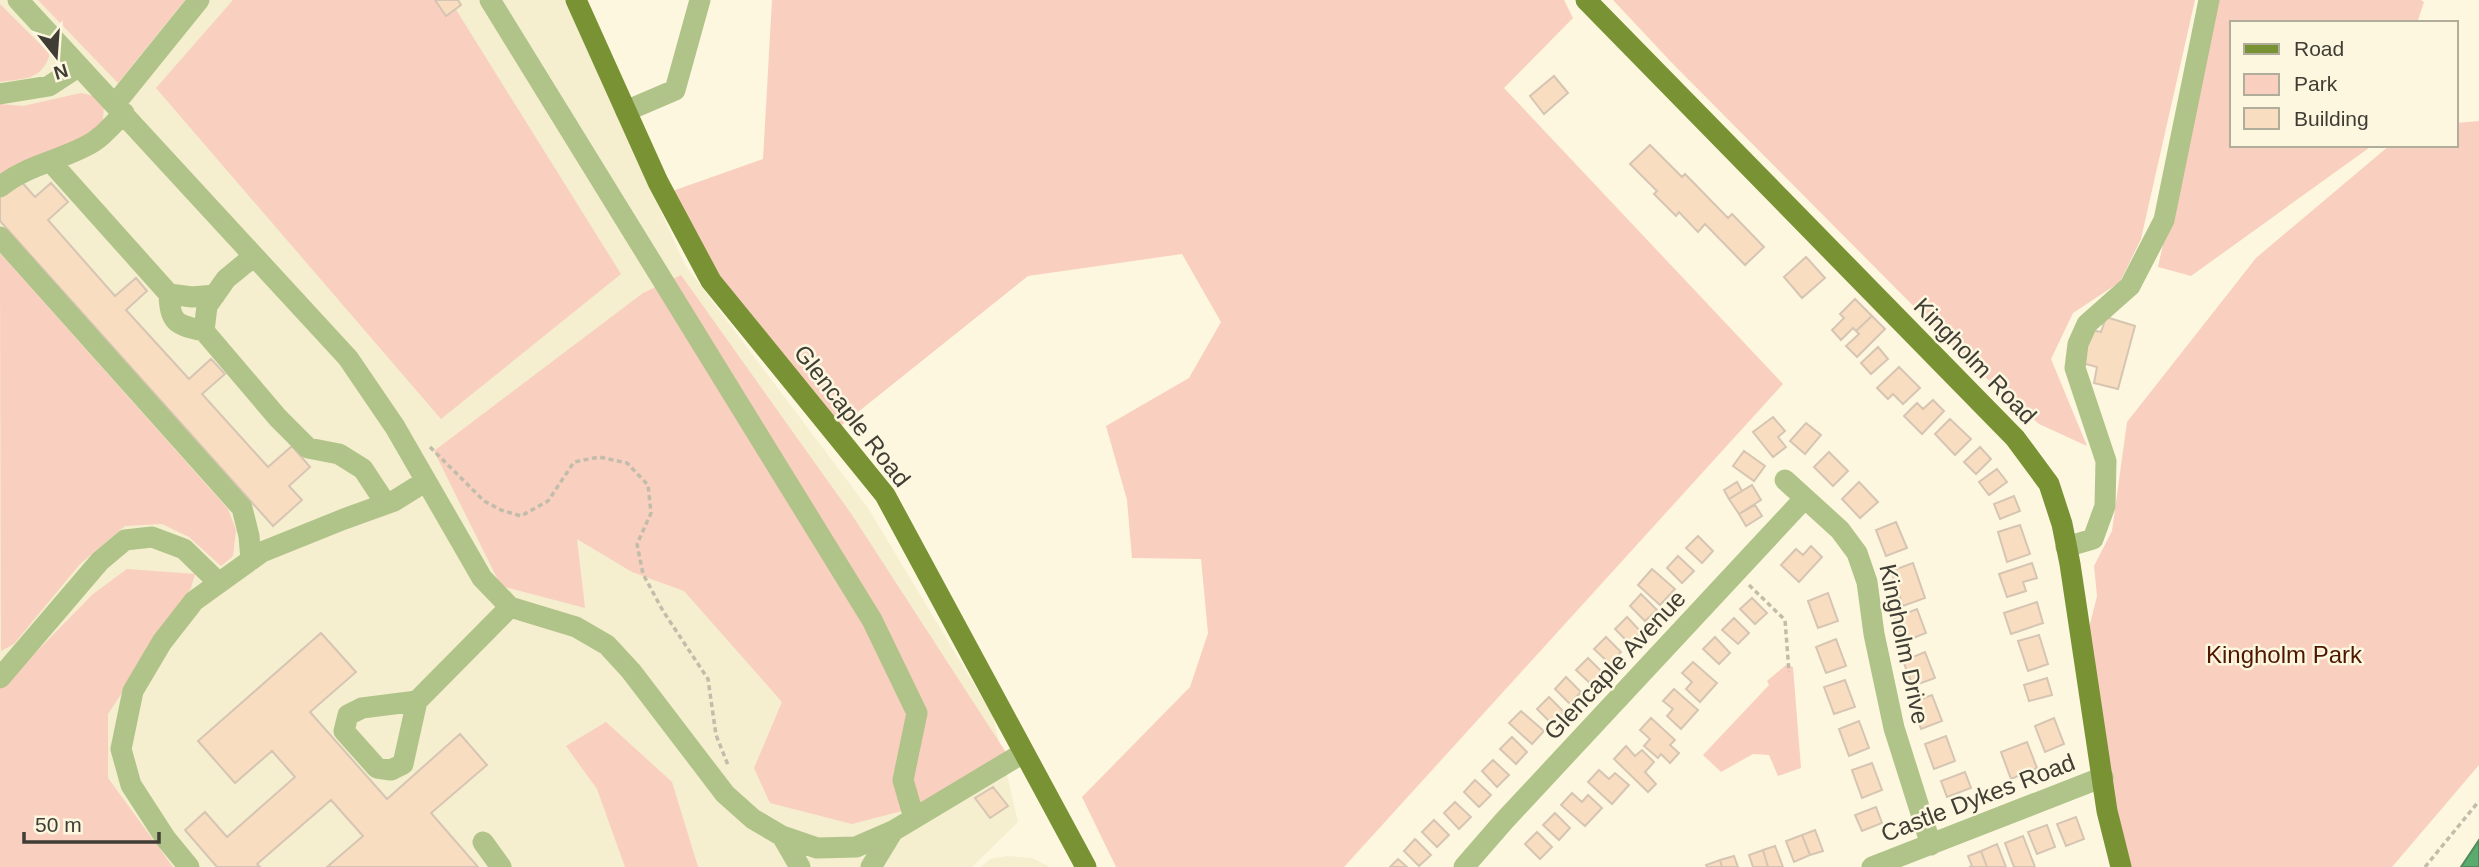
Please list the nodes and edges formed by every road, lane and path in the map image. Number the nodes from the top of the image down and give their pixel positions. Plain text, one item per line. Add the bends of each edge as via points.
1 (18, 0) edge
2 (199, 0) edge
3 (490, 0) edge
4 (576, 0) edge
5 (700, 0) edge
6 (1586, 0) edge
7 (2209, 0) edge
8 (78, 67) junction
9 (0, 94) edge
10 (120, 108) junction
11 (626, 111) junction
12 (50, 161) junction
13 (0, 187) edge
14 (0, 237) edge
15 (254, 256) junction
16 (169, 294) junction
17 (215, 295) junction
18 (204, 331) junction
19 (426, 443) dead end
20 (1785, 480) dead end
21 (426, 481) junction
22 (1804, 499) junction
23 (386, 504) junction
24 (2066, 547) junction
25 (251, 560) junction
26 (1735, 573) junction
27 (219, 583) junction
28 (510, 607) junction
29 (1789, 671) dead end
30 (0, 678) edge
31 (417, 701) dead end
32 (1023, 753) junction
33 (728, 766) dead end
34 (2103, 777) junction
35 (2479, 801) edge
36 (914, 818) junction
37 (892, 831) junction
38 (782, 836) junction
39 (483, 842) dead end
40 (1931, 845) junction
41 (189, 867) edge
42 (501, 867) edge
43 (800, 867) edge
44 (871, 867) edge
45 (1086, 867) edge
46 (1464, 867) edge
47 (1872, 867) edge
48 (2121, 867) edge
49 (2425, 867) edge

1 - 8 street
2 - 10 street
3 - 36 street via 872,620 917,713 903,780
4 - 11 main road, Glencaple Road
5 - 11 street via 675,90
6 - 24 main road, Kingholm Road via 2015,438 2049,484
7 - 24 street via 2164,220 2130,286 2087,324 2078,344 2075,369 2106,461 2105,506 2093,539
8 - 9 street via 49,86
8 - 10 street
10 - 12 street via 96,141
10 - 15 street
11 - 32 main road, Glencaple Road via 711,281 885,495
12 - 13 street
12 - 16 street
14 - 25 street via 242,508
15 - 17 street via 226,279
15 - 21 street via 348,358
16 - 17 street
16 - 18 street via 170,312 181,326
17 - 18 street via 207,306
18 - 23 street via 308,448 339,453 363,469
19 - 33 path via 484,501 521,516 548,502 574,461 599,457 627,463 648,485 651,513 637,544 643,574 708,679 716,735
20 - 22 street, Kingholm Drive
21 - 23 street
21 - 28 street via 482,578
22 - 26 street, Glencaple Avenue
22 - 40 street, Kingholm Drive via 1840,530 1857,553 1867,582 1894,728
23 - 25 street
24 - 34 main road, Kingholm Road
25 - 27 street
26 - 29 path via 1786,620
26 - 46 street, Glencaple Avenue
27 - 30 street via 184,549 152,537 125,540 100,561
27 - 41 street via 194,601 133,691 121,749 131,785
28 - 31 street
28 - 38 street via 576,627 607,645 725,794 753,819
32 - 36 street
32 - 45 main road, Glencaple Road
34 - 40 street, Castle Dykes Road
34 - 48 main road, Kingholm Road
35 - 49 path
36 - 37 street
37 - 38 street via 856,847 817,849
37 - 44 street
38 - 43 street
39 - 42 street
40 - 47 street, Castle Dykes Road

